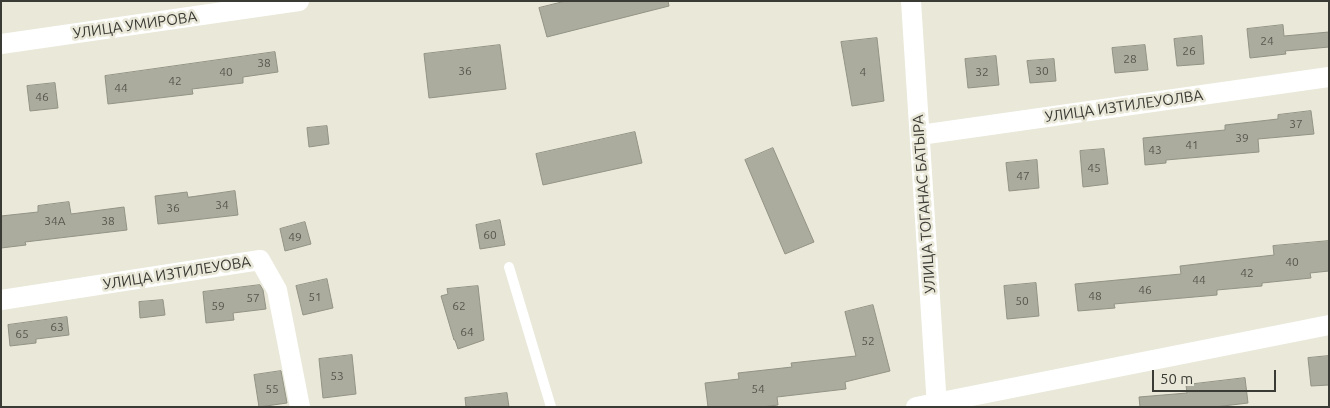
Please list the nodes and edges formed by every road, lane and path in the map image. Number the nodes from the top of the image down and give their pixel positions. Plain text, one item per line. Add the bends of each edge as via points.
1 (298, 1) edge
2 (911, 1) edge
3 (1, 44) edge
4 (1329, 77) edge
5 (920, 134) junction
6 (509, 267) dead end
7 (1, 300) edge
8 (1329, 325) edge
9 (936, 405) edge
10 (300, 407) edge
11 (551, 407) edge
12 (916, 407) edge

1 - 3 street, УЛИЦА УМИРОВА
2 - 5 street, УЛИЦА ТОГАНАС БАТЫРА
4 - 5 street, УЛИЦА ИЗТИЛЕУОЛВА
5 - 9 street, УЛИЦА ТОГАНАС БАТЫРА
6 - 11 lane
7 - 10 street, УЛИЦА ИЗТИЛЕУОВА via 260,260 277,290
8 - 9 street
9 - 12 street

